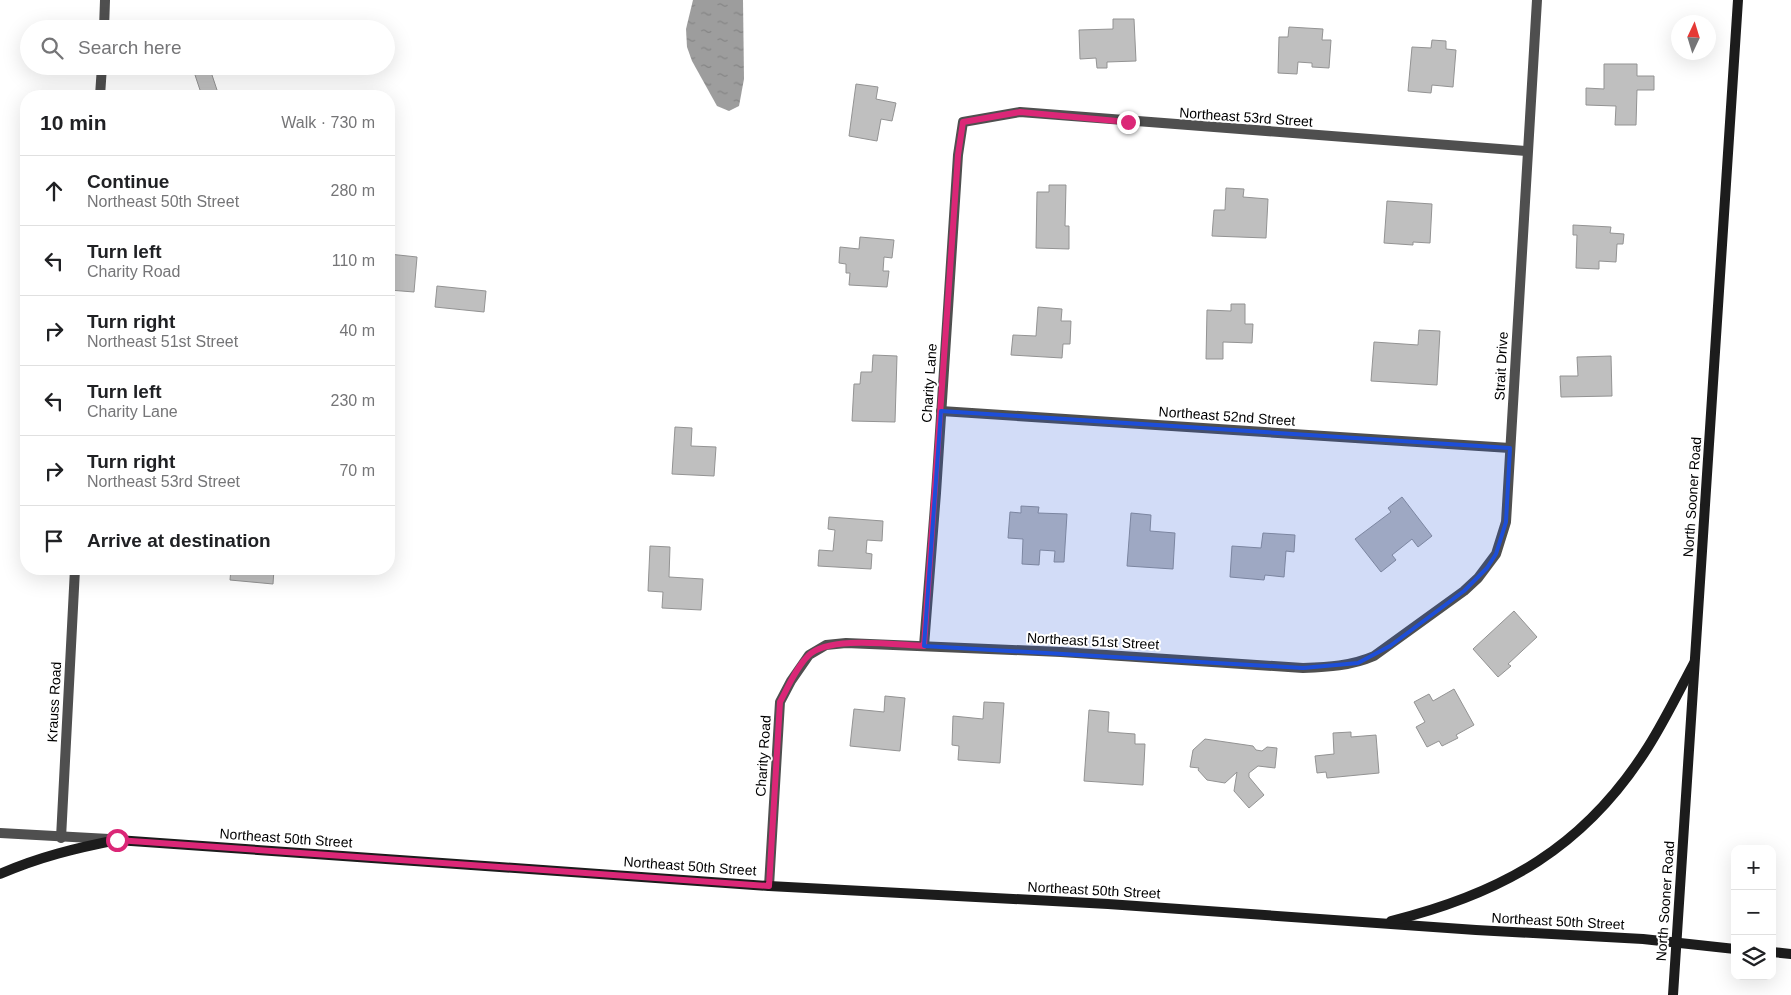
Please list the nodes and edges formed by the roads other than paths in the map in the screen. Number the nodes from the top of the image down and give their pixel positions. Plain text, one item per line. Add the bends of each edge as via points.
1 (105, 0) edge
2 (1537, 0) edge
3 (1738, 0) edge
4 (104, 20) edge
5 (101, 75) edge
6 (100, 90) edge
7 (963, 122) joint
8 (1527, 151) junction
9 (941, 411) junction
10 (1510, 448) junction
11 (75, 575) edge
12 (826, 645) joint
13 (924, 646) junction
14 (1696, 658) junction
15 (1358, 663) joint
16 (0, 833) edge
17 (61, 838) junction
18 (117, 840) junction
19 (0, 874) edge
20 (769, 886) junction
21 (1380, 924) junction
22 (1676, 942) junction
23 (1731, 949) edge
24 (1776, 952) edge
25 (1791, 954) edge
26 (1673, 995) edge

1 - 4 street
2 - 8 street, Strait Drive
3 - 14 street, North Sooner Road
5 - 6 street
7 - 8 street, Northeast 53rd Street via 1020,112
7 - 9 street, Charity Lane
8 - 10 street, Strait Drive
9 - 10 street, Northeast 52nd Street
9 - 13 street, Charity Lane
10 - 15 street, Strait Drive via 1506,522 1496,554 1487,568 1464,591 1390,646
11 - 17 street, Krauss Road
12 - 13 street, Northeast 51st Street
12 - 20 street, Charity Road via 809,655 780,702
13 - 15 street, Northeast 51st Street via 1303,668
14 - 21 street, Northeast 50th Street via 1656,734 1618,790 1557,850 1514,877 1473,896 1432,911
14 - 22 street, North Sooner Road
16 - 17 street, Northeast 50th Street
17 - 18 street, Northeast 50th Street
18 - 19 street, Northeast 50th Street via 64,850
18 - 20 street, Northeast 50th Street
20 - 21 street, Northeast 50th Street via 1108,904
21 - 22 street, Northeast 50th Street
22 - 23 street, Northeast 50th Street
22 - 26 street, North Sooner Road
24 - 25 street

